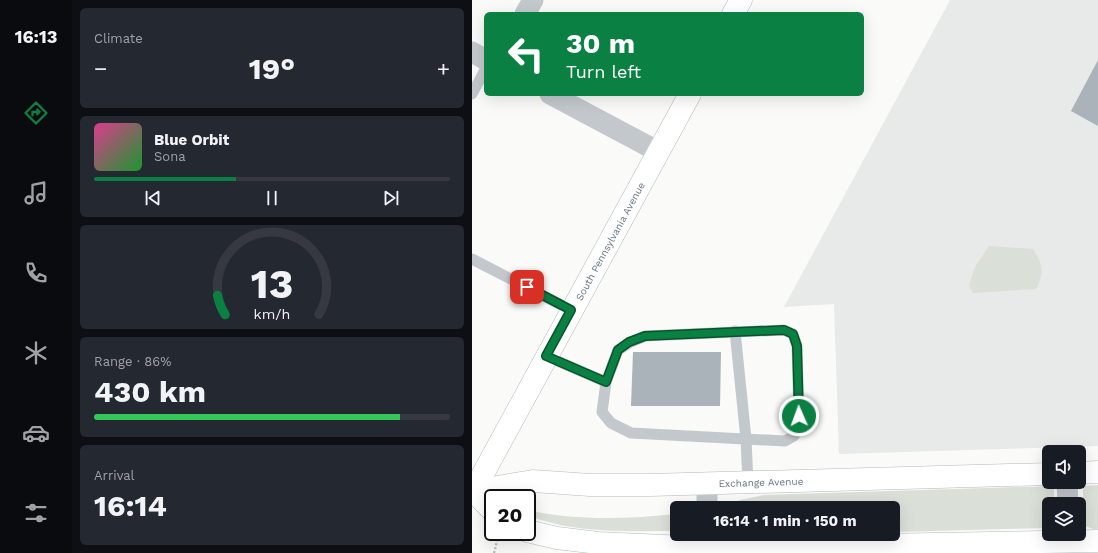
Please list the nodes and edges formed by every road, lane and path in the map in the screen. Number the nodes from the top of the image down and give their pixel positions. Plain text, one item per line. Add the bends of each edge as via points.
1 (533, 0) edge
2 (741, 0) edge
3 (526, 12) edge
4 (734, 12) edge
5 (472, 52) edge
6 (484, 59) edge
7 (484, 72) edge
8 (472, 94) edge
9 (554, 96) edge
10 (689, 96) edge
11 (659, 152) junction
12 (472, 259) edge
13 (571, 310) junction
14 (735, 331) junction
15 (546, 356) junction
16 (606, 382) junction
17 (746, 439) junction
18 (1086, 472) edge
19 (1098, 472) edge
20 (1042, 474) edge
21 (748, 483) junction
22 (707, 484) junction
23 (473, 491) edge
24 (707, 501) edge
25 (484, 503) edge
26 (536, 533) edge
27 (497, 541) dead end
28 (1098, 541) edge
29 (598, 543) junction
30 (1069, 543) edge
31 (707, 545) edge
32 (494, 553) edge
33 (575, 553) edge

1 - 3 street
2 - 4 main road
5 - 6 street
7 - 8 lane
9 - 11 street
10 - 11 main road, South Pennsylvania Avenue
11 - 13 main road, South Pennsylvania Avenue
12 - 13 lane
13 - 15 main road, South Pennsylvania Avenue
14 - 16 lane via 645,336 629,342 618,350
14 - 17 lane
14 - 17 lane via 784,330 793,334 797,346 799,416 794,436 785,441
15 - 16 lane
15 - 23 main road, South Pennsylvania Avenue
16 - 17 lane via 602,412 611,423 631,433
17 - 21 lane
18 - 19 main road
20 - 21 main road, Exchange Avenue
21 - 22 main road, Exchange Avenue
22 - 23 main road, Exchange Avenue via 590,485 533,481
22 - 24 street
23 - 25 main road
26 - 29 main road
27 - 32 path
28 - 30 main road
29 - 31 main road
29 - 33 main road
30 - 31 main road

